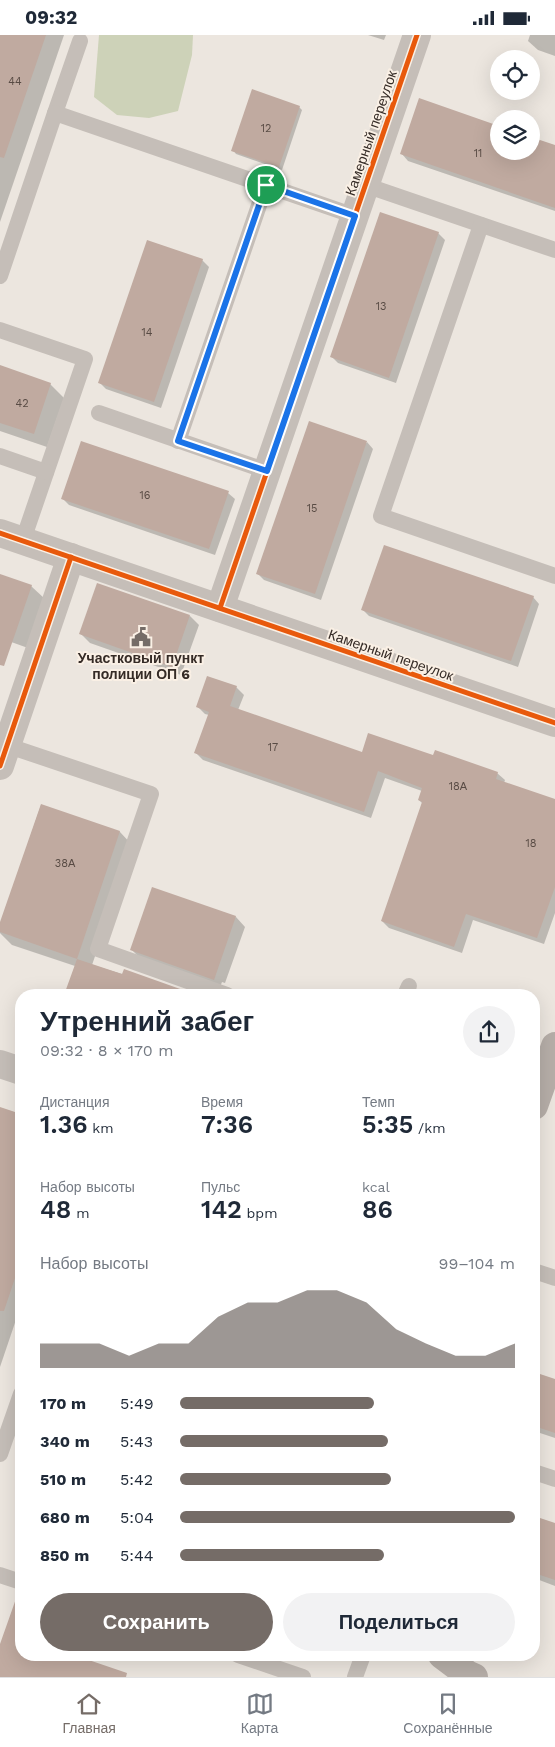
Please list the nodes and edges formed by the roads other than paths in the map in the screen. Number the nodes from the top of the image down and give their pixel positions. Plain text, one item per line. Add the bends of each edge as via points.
1 (417, 35) edge
2 (80, 41) dead end
3 (55, 113) junction
4 (266, 185) junction
5 (365, 185) junction
6 (355, 216) junction
7 (482, 225) junction
8 (555, 251) edge
9 (0, 276) edge
10 (0, 330) edge
11 (99, 413) dead end
12 (178, 441) junction
13 (0, 456) edge
14 (267, 471) junction
15 (46, 472) junction
16 (11, 537) edge
17 (71, 557) junction
18 (555, 576) edge
19 (220, 608) junction
20 (555, 723) edge
21 (2, 751) edge
22 (210, 989) edge
23 (555, 1046) edge
24 (0, 1064) edge
25 (15, 1069) edge
26 (540, 1089) edge
27 (540, 1273) edge
28 (555, 1278) edge
29 (15, 1414) edge
30 (0, 1454) edge
31 (540, 1474) edge
32 (555, 1479) edge
33 (0, 1575) edge
34 (15, 1580) edge
35 (256, 1661) edge
36 (361, 1661) edge
37 (450, 1661) edge
38 (303, 1677) edge
39 (356, 1677) edge
40 (474, 1677) edge

1 - 5 street, Камерный переулок
2 - 3 lane
3 - 4 lane
3 - 9 lane
4 - 6 lane
4 - 12 lane
5 - 6 street, Камерный переулок
5 - 7 lane
6 - 14 street, Камерный переулок
7 - 8 lane
7 - 18 lane via 381,517
10 - 15 lane via 85,359
11 - 12 lane
12 - 14 lane
13 - 15 lane
14 - 19 street, Камерный переулок
15 - 16 lane
16 - 17 street, Камерный переулок
17 - 19 street, Камерный переулок
17 - 21 street
19 - 20 street, Камерный переулок
21 - 22 lane via 151,794 98,949
23 - 26 main road
24 - 25 street
27 - 28 lane
29 - 30 lane
31 - 32 lane
33 - 34 lane
35 - 38 lane
36 - 39 lane
37 - 40 main road

